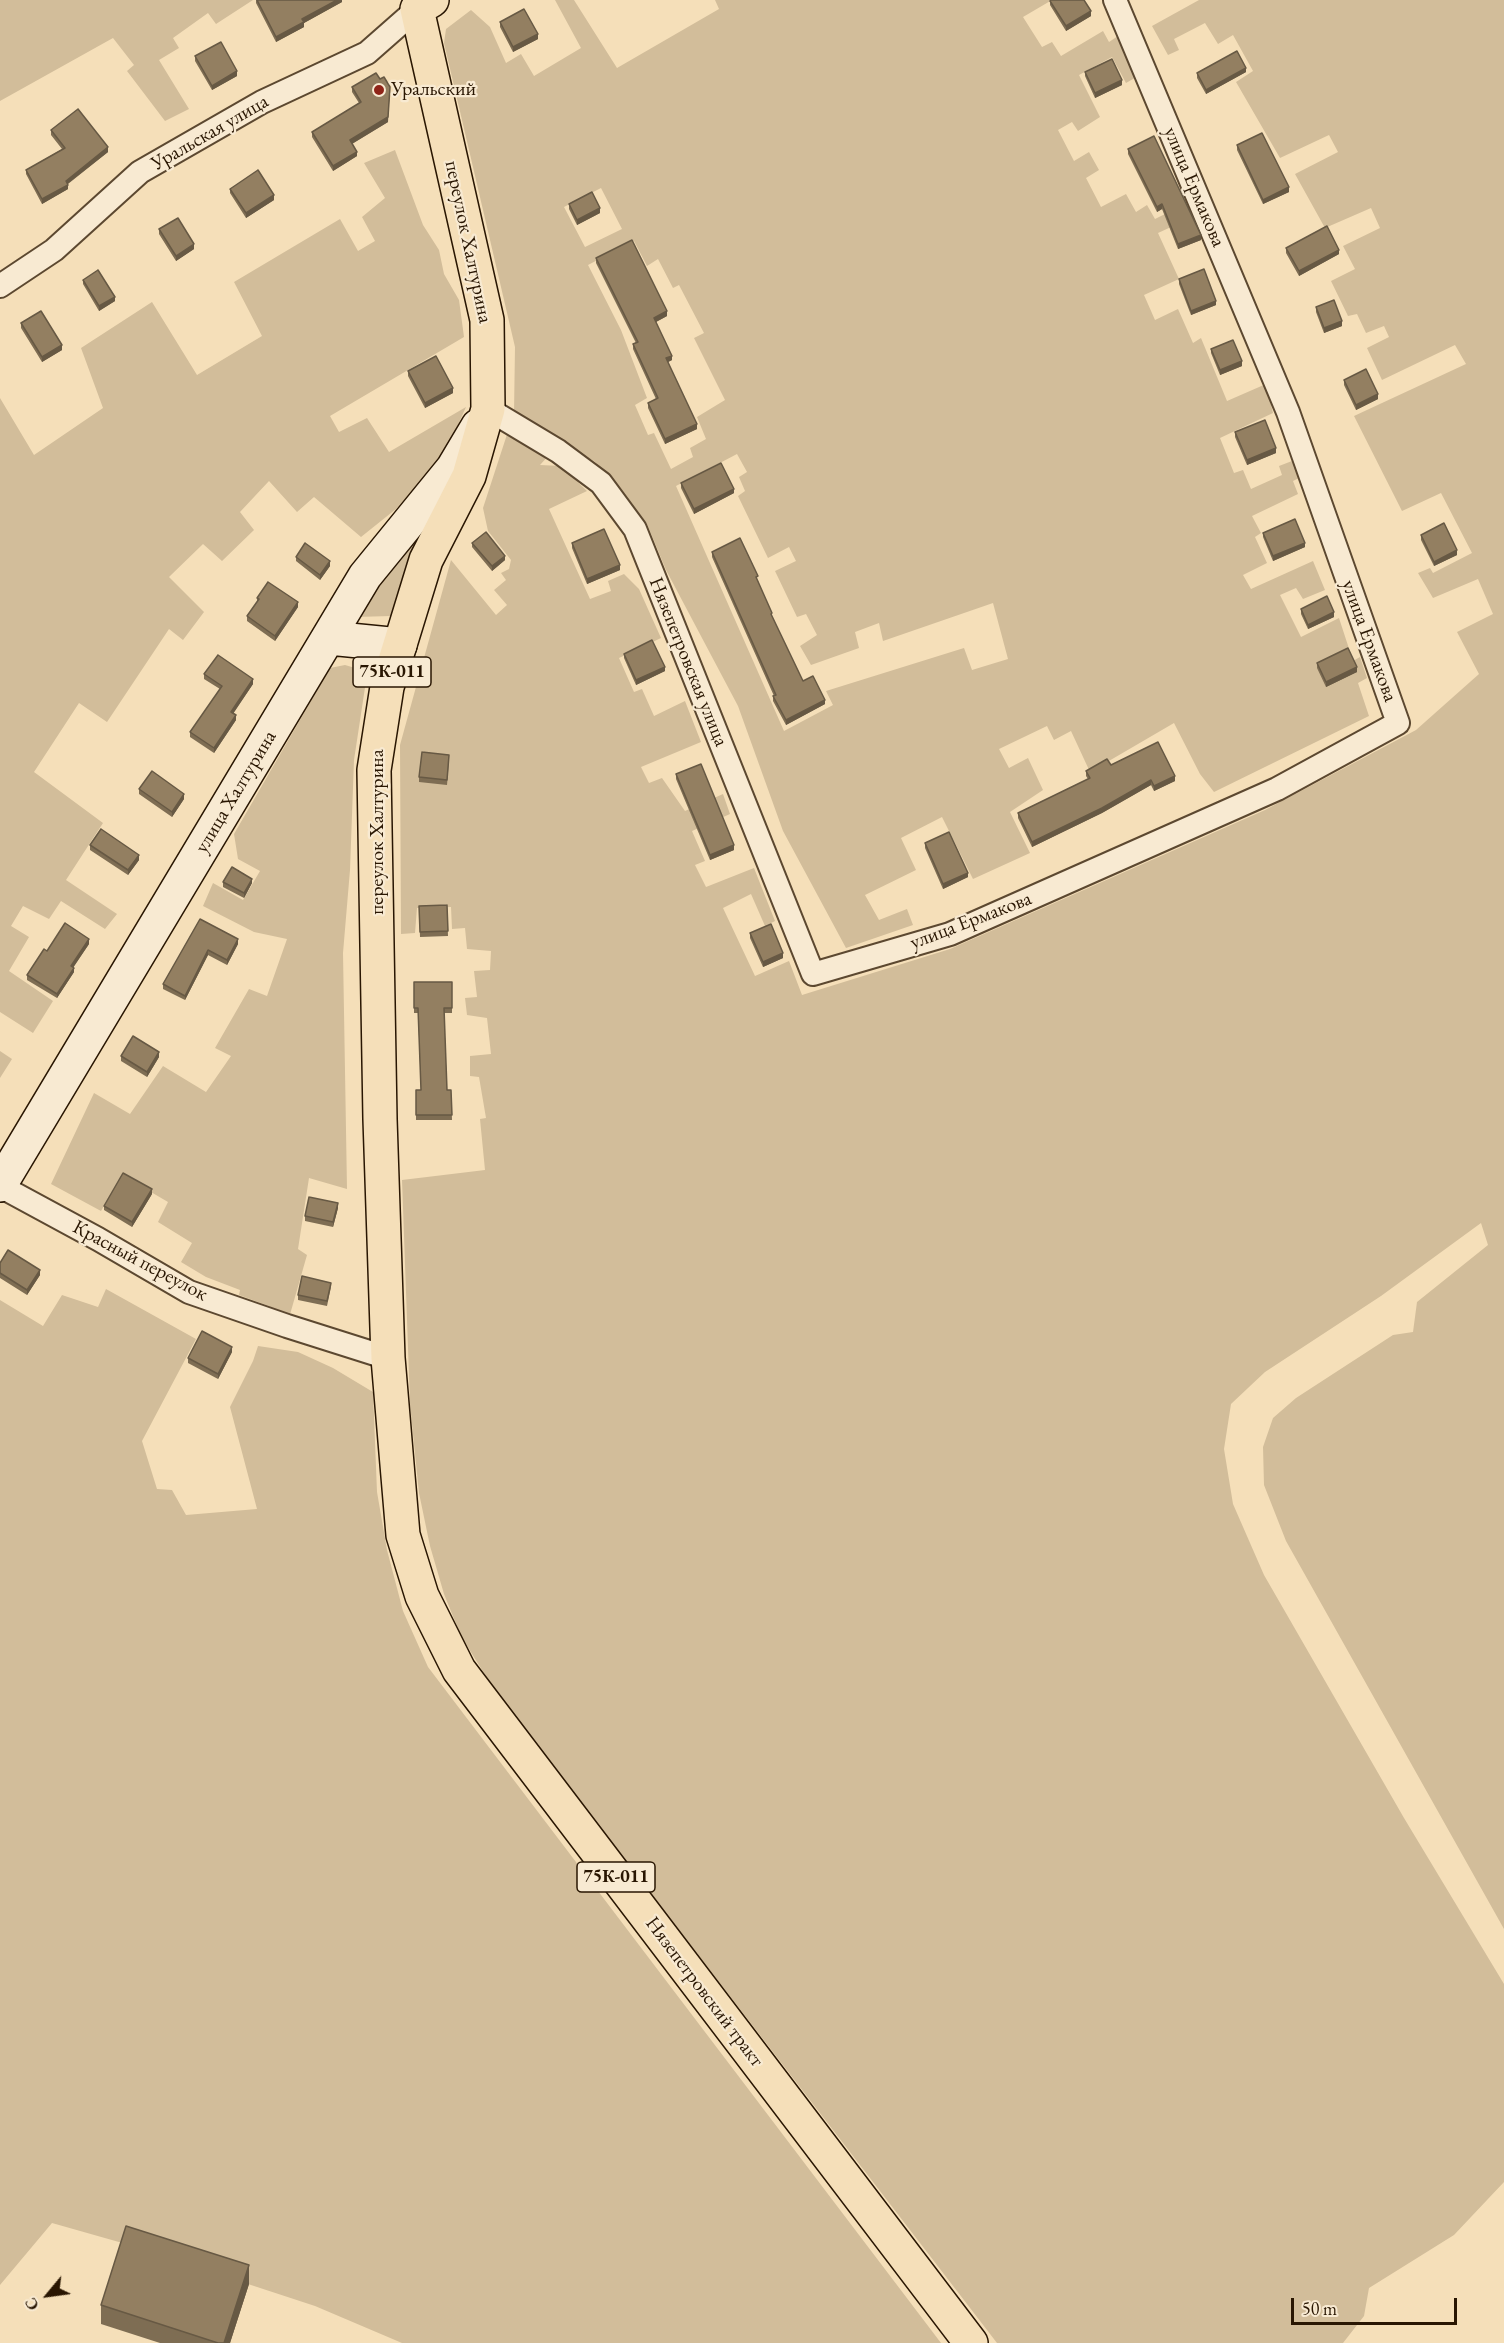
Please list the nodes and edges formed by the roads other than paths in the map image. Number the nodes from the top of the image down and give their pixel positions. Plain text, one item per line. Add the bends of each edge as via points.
1 (1115, 0) edge
2 (421, 3) edge
3 (0, 286) edge
4 (488, 409) junction
5 (328, 638) junction
6 (400, 645) junction
7 (813, 974) joint
8 (0, 1186) edge
9 (388, 1358) junction
10 (971, 2343) edge

1 - 7 street, улица Ермакова via 1288,412 1398,723 1277,789 950,934
2 - 3 street, Уральская улица via 367,53 262,102 140,172 54,250
2 - 4 main road, переулок Халтурина / 75К-011 via 487,320
4 - 5 street, улица Халтурина via 453,468 365,576
4 - 6 main road, переулок Халтурина / 75К-011 via 469,476 426,560
4 - 7 street, Нязепетровская улица via 558,451 601,483 635,529
5 - 6 street
5 - 8 street, улица Халтурина
6 - 9 main road, переулок Халтурина / 75К-011 via 387,687 374,770
8 - 9 street, Красный переулок via 189,1292
9 - 10 main road, Нязепетровский тракт / 75К-011 via 403,1535 422,1596 459,1670

